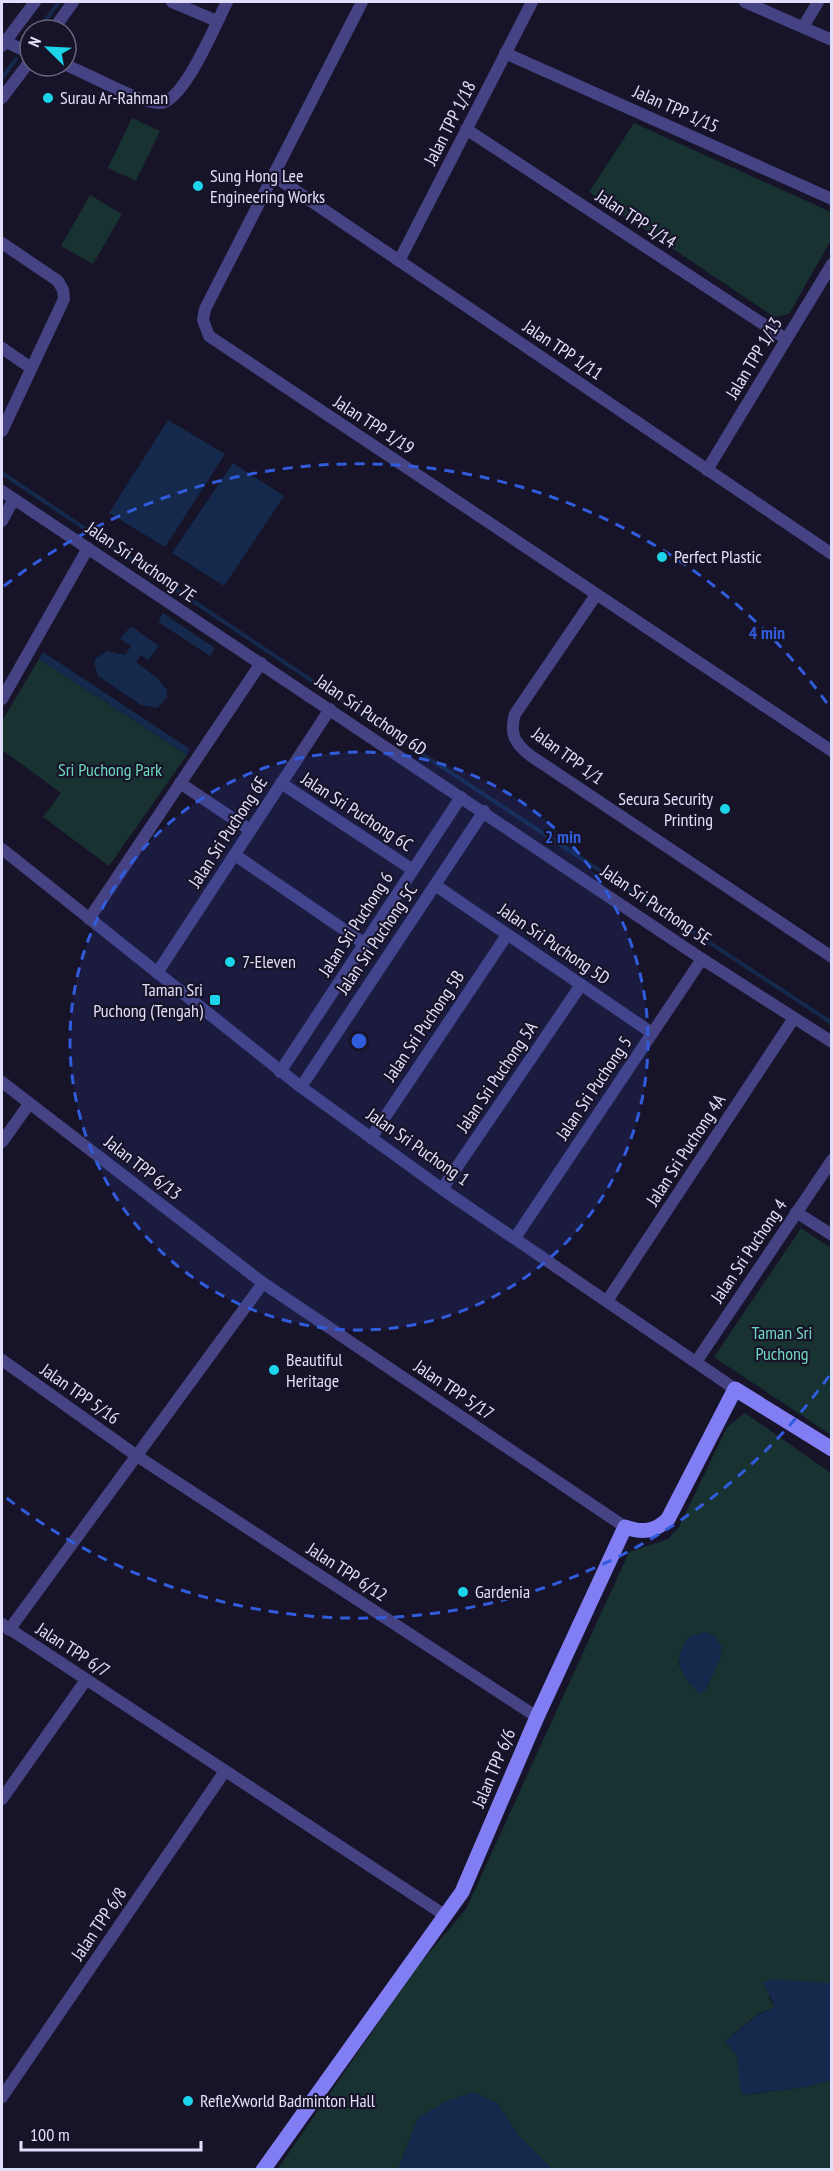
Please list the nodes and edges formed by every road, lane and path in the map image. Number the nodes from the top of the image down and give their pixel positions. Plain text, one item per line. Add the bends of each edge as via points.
1 (35, 2) edge
2 (74, 2) edge
3 (172, 2) edge
4 (227, 2) edge
5 (362, 2) edge
6 (532, 2) edge
7 (745, 2) edge
8 (818, 2) edge
9 (62, 18) edge
10 (217, 21) junction
11 (802, 27) junction
12 (831, 40) edge
13 (2, 43) edge
14 (18, 49) edge
15 (506, 53) junction
16 (78, 70) edge
17 (18, 77) edge
18 (2, 98) edge
19 (466, 129) junction
20 (274, 176) junction
21 (831, 199) edge
22 (2, 243) edge
23 (399, 261) junction
24 (831, 264) edge
25 (786, 339) junction
26 (2, 348) edge
27 (32, 368) junction
28 (2, 430) edge
29 (707, 470) junction
30 (2, 491) edge
31 (14, 499) junction
32 (2, 521) edge
33 (88, 548) junction
34 (831, 554) edge
35 (596, 595) junction
36 (261, 663) junction
37 (3, 695) edge
38 (330, 709) junction
39 (831, 751) edge
40 (180, 783) junction
41 (281, 783) junction
42 (461, 797) junction
43 (484, 811) junction
44 (250, 830) junction
45 (2, 849) edge
46 (234, 855) junction
47 (413, 870) junction
48 (435, 885) junction
49 (89, 919) junction
50 (507, 935) junction
51 (365, 944) junction
52 (831, 957) edge
53 (702, 958) junction
54 (157, 973) junction
55 (581, 985) junction
56 (794, 1018) junction
57 (652, 1033) junction
58 (831, 1041) edge
59 (280, 1072) junction
60 (2, 1082) edge
61 (301, 1087) junction
62 (29, 1104) junction
63 (371, 1138) junction
64 (2, 1142) edge
65 (831, 1160) edge
66 (442, 1189) junction
67 (796, 1212) junction
68 (831, 1235) edge
69 (515, 1238) junction
70 (263, 1283) junction
71 (607, 1301) junction
72 (2, 1360) edge
73 (696, 1362) junction
74 (735, 1389) junction
75 (831, 1449) edge
76 (137, 1456) junction
77 (625, 1527) junction
78 (5, 1627) edge
79 (86, 1680) junction
80 (537, 1717) junction
81 (225, 1771) junction
82 (2, 1799) edge
83 (446, 1916) junction
84 (2, 2097) edge
85 (263, 2169) edge

1 - 13 street
2 - 9 street
3 - 10 street
4 - 10 street
5 - 20 street, Jalan TPP 1/19
6 - 15 street, Jalan TPP 1/18
7 - 11 street
8 - 11 street
10 - 16 street via 183,87 170,100 161,103 144,99
11 - 12 street
13 - 14 street
15 - 19 street, Jalan TPP 1/18
15 - 21 street, Jalan TPP 1/15
17 - 18 street
19 - 23 street, Jalan TPP 1/18
19 - 25 street, Jalan TPP 1/14
20 - 23 street, Jalan TPP 1/11
20 - 35 street, Jalan TPP 1/19 via 205,309 203,320 209,336
22 - 27 street via 58,281 63,290 64,299
23 - 29 street, Jalan TPP 1/11
24 - 25 street, Jalan TPP 1/13
25 - 29 street, Jalan TPP 1/13
26 - 27 street
27 - 28 street
29 - 34 street, Jalan TPP 1/11
30 - 31 street, Jalan Sri Puchong 7E
31 - 32 street
31 - 33 street, Jalan Sri Puchong 7E
33 - 36 street, Jalan Sri Puchong 7E
33 - 37 street
35 - 39 street, Jalan TPP 1/19
35 - 52 street, Jalan TPP 1/1 via 515,714 513,737 531,756
36 - 38 street, Jalan Sri Puchong 6D
36 - 40 street
38 - 41 street, Jalan Sri Puchong 6E
38 - 42 street, Jalan Sri Puchong 6D
40 - 44 street
40 - 49 street
41 - 44 street, Jalan Sri Puchong 6E
41 - 47 street, Jalan Sri Puchong 6C
42 - 43 street, Jalan Sri Puchong 5E
42 - 47 street, Jalan Sri Puchong 6
43 - 48 street, Jalan Sri Puchong 5C
43 - 53 street, Jalan Sri Puchong 5E
44 - 46 street, Jalan Sri Puchong 6E
45 - 49 street, Jalan Sri Puchong 1
46 - 51 street
46 - 54 street, Jalan Sri Puchong 6E
47 - 51 street, Jalan Sri Puchong 6
48 - 50 street, Jalan Sri Puchong 5D
48 - 61 street, Jalan Sri Puchong 5C
49 - 54 street, Jalan Sri Puchong 1
50 - 55 street, Jalan Sri Puchong 5D
50 - 63 street, Jalan Sri Puchong 5B
51 - 59 street, Jalan Sri Puchong 6
53 - 56 street, Jalan Sri Puchong 5E
53 - 57 street, Jalan Sri Puchong 5
54 - 59 street, Jalan Sri Puchong 1
55 - 57 street, Jalan Sri Puchong 5D
55 - 66 street, Jalan Sri Puchong 5A
56 - 58 street, Jalan Sri Puchong 5E
56 - 71 street, Jalan Sri Puchong 4A
57 - 69 street, Jalan Sri Puchong 5
59 - 61 street, Jalan Sri Puchong 1
60 - 62 street, Jalan TPP 6/13
61 - 63 street, Jalan Sri Puchong 1
62 - 64 street
62 - 70 street, Jalan TPP 6/13
63 - 66 street, Jalan Sri Puchong 1
65 - 67 street, Jalan Sri Puchong 4
66 - 69 street, Jalan Sri Puchong 1
67 - 68 street
67 - 73 street, Jalan Sri Puchong 4
69 - 71 street, Jalan Sri Puchong 1
70 - 76 street, Jalan TPP 6/7
70 - 77 street, Jalan TPP 5/17
71 - 73 street, Jalan Sri Puchong 1
72 - 76 street, Jalan TPP 5/16
73 - 74 street, Jalan Sri Puchong 1
74 - 75 street, Jalan Sri Puchong 1
74 - 77 street via 668,1519 654,1530 643,1532
76 - 78 street, Jalan TPP 6/7
76 - 80 street, Jalan TPP 6/12
77 - 80 street, Jalan TPP 6/6
78 - 79 street, Jalan TPP 6/7
79 - 81 street, Jalan TPP 6/7
79 - 82 street
80 - 83 street, Jalan TPP 6/6 via 462,1892
81 - 83 street, Jalan TPP 6/7
81 - 84 street, Jalan TPP 6/8
83 - 85 street, Jalan TPP 6/6

